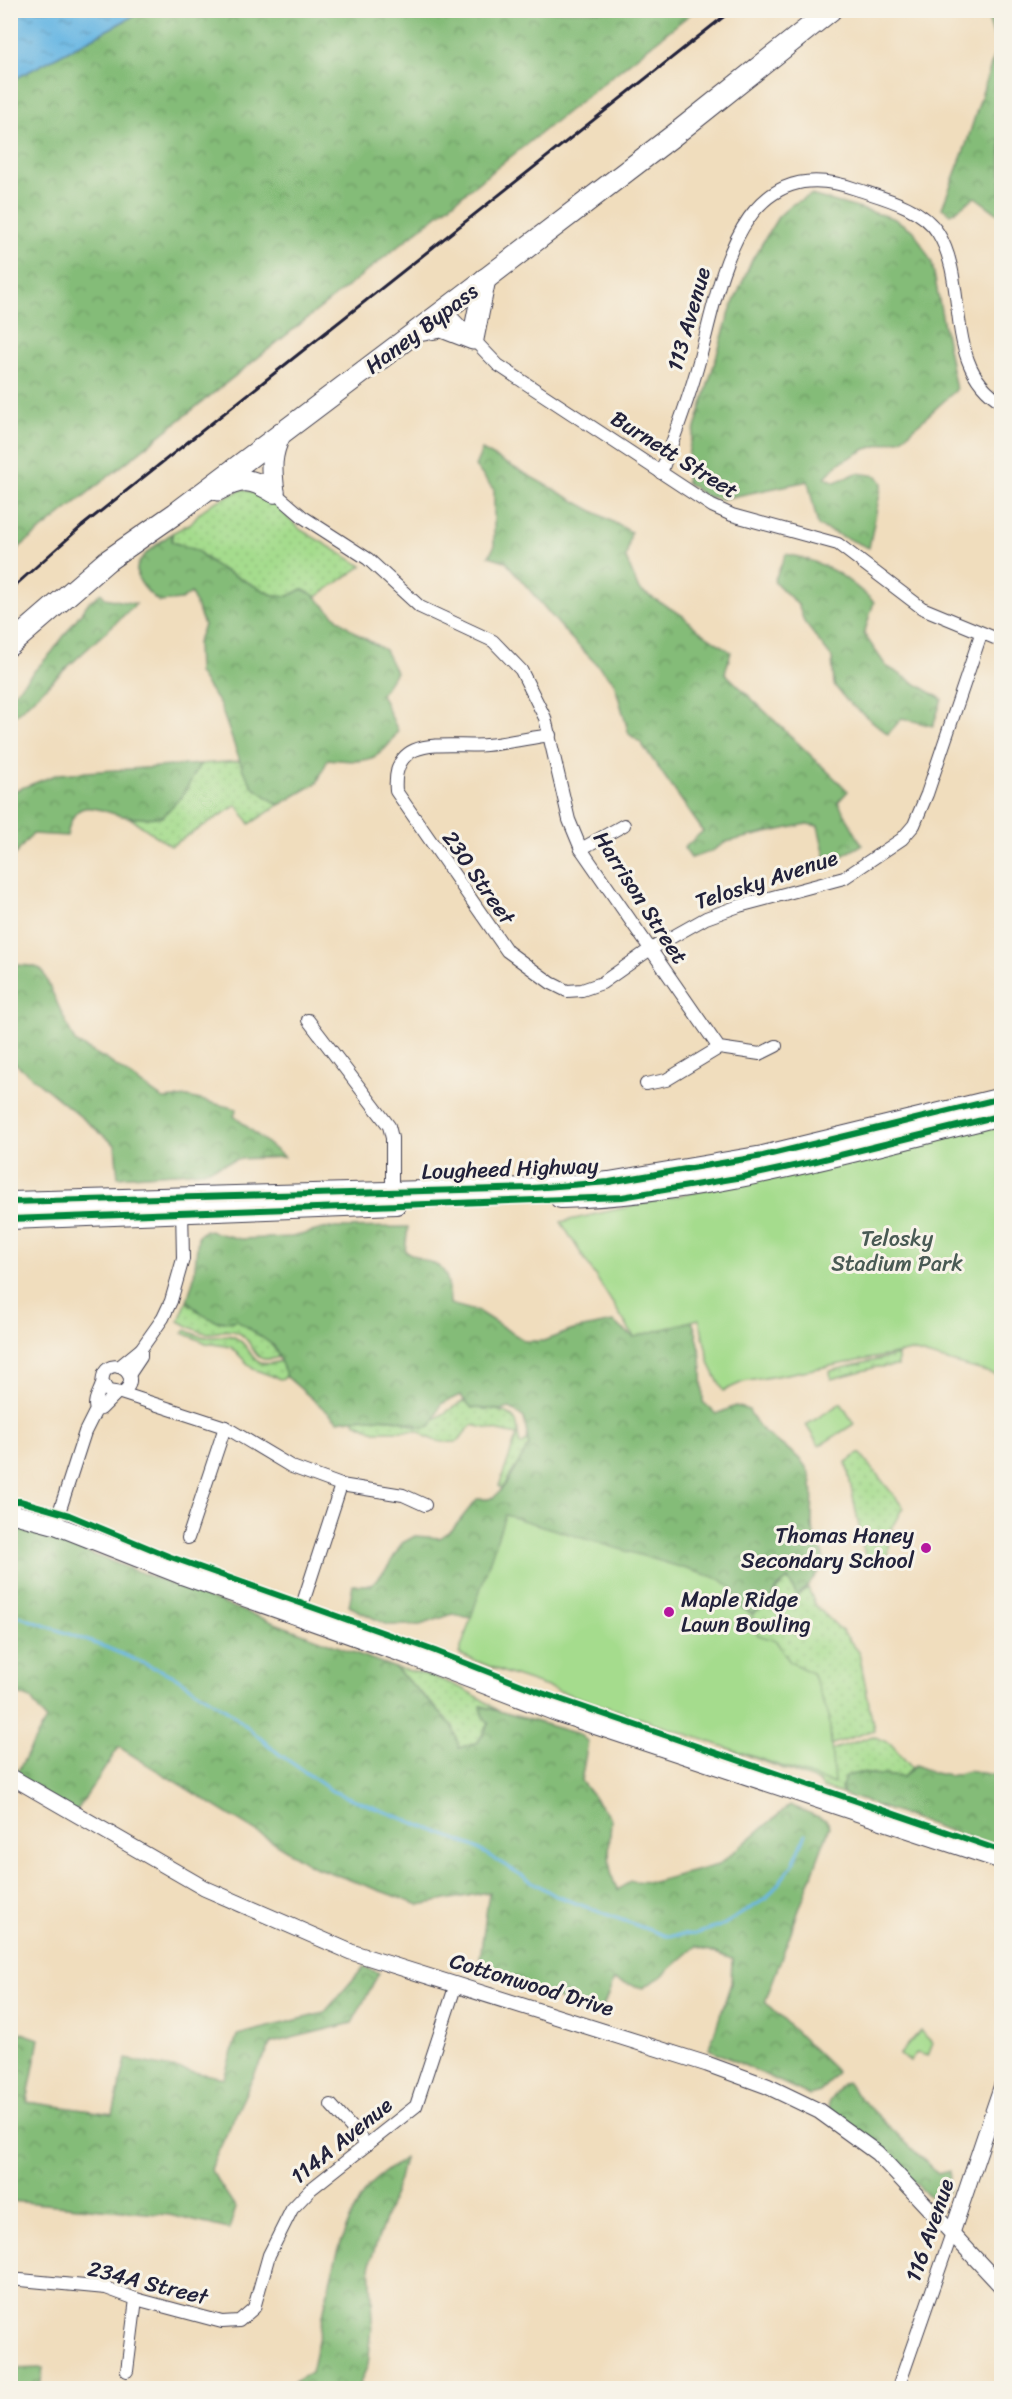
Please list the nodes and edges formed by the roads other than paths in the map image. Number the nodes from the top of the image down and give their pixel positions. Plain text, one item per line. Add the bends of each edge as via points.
1 (831, 10) edge
2 (485, 279) junction
3 (445, 310) junction
4 (416, 332) junction
5 (473, 339) junction
6 (1002, 402) edge
7 (280, 435) junction
8 (661, 473) junction
9 (274, 492) junction
10 (176, 513) junction
11 (981, 634) junction
12 (1002, 642) edge
13 (10, 645) edge
14 (550, 735) junction
15 (624, 825) dead end
16 (581, 849) junction
17 (650, 950) junction
18 (574, 992) joint
19 (308, 1020) dead end
20 (776, 1046) dead end
21 (719, 1048) junction
22 (646, 1084) dead end
23 (1002, 1098) edge
24 (1002, 1115) edge
25 (392, 1197) junction
26 (10, 1202) edge
27 (182, 1204) junction
28 (10, 1219) edge
29 (126, 1375) junction
30 (103, 1383) junction
31 (118, 1394) junction
32 (142, 1400) junction
33 (96, 1410) junction
34 (225, 1427) junction
35 (341, 1485) junction
36 (425, 1505) dead end
37 (10, 1513) edge
38 (55, 1525) junction
39 (188, 1538) dead end
40 (297, 1618) junction
41 (10, 1776) edge
42 (1002, 1860) edge
43 (456, 1984) junction
44 (1002, 2085) edge
45 (331, 2104) dead end
46 (367, 2145) junction
47 (952, 2233) junction
48 (10, 2279) edge
49 (1002, 2287) edge
50 (136, 2300) junction
51 (239, 2320) joint
52 (127, 2370) dead end
53 (898, 2388) edge

1 - 2 highway, Haney Bypass
2 - 3 highway, Haney Bypass
2 - 5 highway
3 - 4 highway, Haney Bypass
3 - 5 street, Burnett Street
4 - 5 highway via 442,327
4 - 7 highway, Haney Bypass
5 - 8 street, Burnett Street via 498,365
6 - 8 street, 113 Avenue via 984,390 968,361 951,265 938,233 926,220 901,205 836,183 804,183 778,192 749,215 734,240 695,376
7 - 9 highway via 270,466
7 - 10 highway, Haney Bypass
8 - 11 street, Burnett Street via 732,515 838,544 922,608
9 - 10 highway via 256,481 235,480
9 - 14 street, Harrison Street via 303,517 368,559 420,607 493,642 521,670
10 - 13 highway, Haney Bypass via 107,561
11 - 12 street, Burnett Street
11 - 17 street, Telosky Avenue via 924,802 914,825 902,839 844,878 706,918
14 - 16 street, Harrison Street via 569,820
14 - 18 street, 230 Street via 485,745 428,745 405,756 395,777 396,791 503,947 551,983
15 - 16 street
16 - 17 street, Harrison Street
17 - 18 street, Telosky Avenue via 602,983
17 - 21 street, Harrison Street
19 - 25 street via 389,1126
20 - 21 street via 760,1054
21 - 22 street via 666,1080
23 - 25 main road, Lougheed Highway via 763,1156 609,1182
24 - 25 main road, Lougheed Highway via 801,1165 622,1197
25 - 27 main road, Lougheed Highway
26 - 27 main road, Lougheed Highway
27 - 28 main road, Lougheed Highway
27 - 29 street via 183,1259 163,1318
29 - 30 street via 106,1371
29 - 31 street
29 - 32 street
30 - 31 street via 108,1391
30 - 33 street via 94,1405
31 - 32 street
31 - 33 street
32 - 34 street
33 - 38 street
34 - 35 street via 292,1467
34 - 39 street
35 - 36 street via 403,1495
35 - 40 street
37 - 38 main road
38 - 40 main road
40 - 42 main road via 559,1713
41 - 43 street, Cottonwood Drive via 204,1888 351,1952
43 - 46 street, 114A Avenue via 416,2106
43 - 47 street, Cottonwood Drive via 707,2064 819,2110 877,2153
44 - 47 street, 116 Avenue
45 - 46 street
46 - 51 street, 114A Avenue via 292,2209 269,2255 254,2308
47 - 49 street, Cottonwood Drive
47 - 53 street, 116 Avenue
48 - 50 street, 234A Street via 106,2288
50 - 51 street, 234A Street via 222,2322
50 - 52 street

